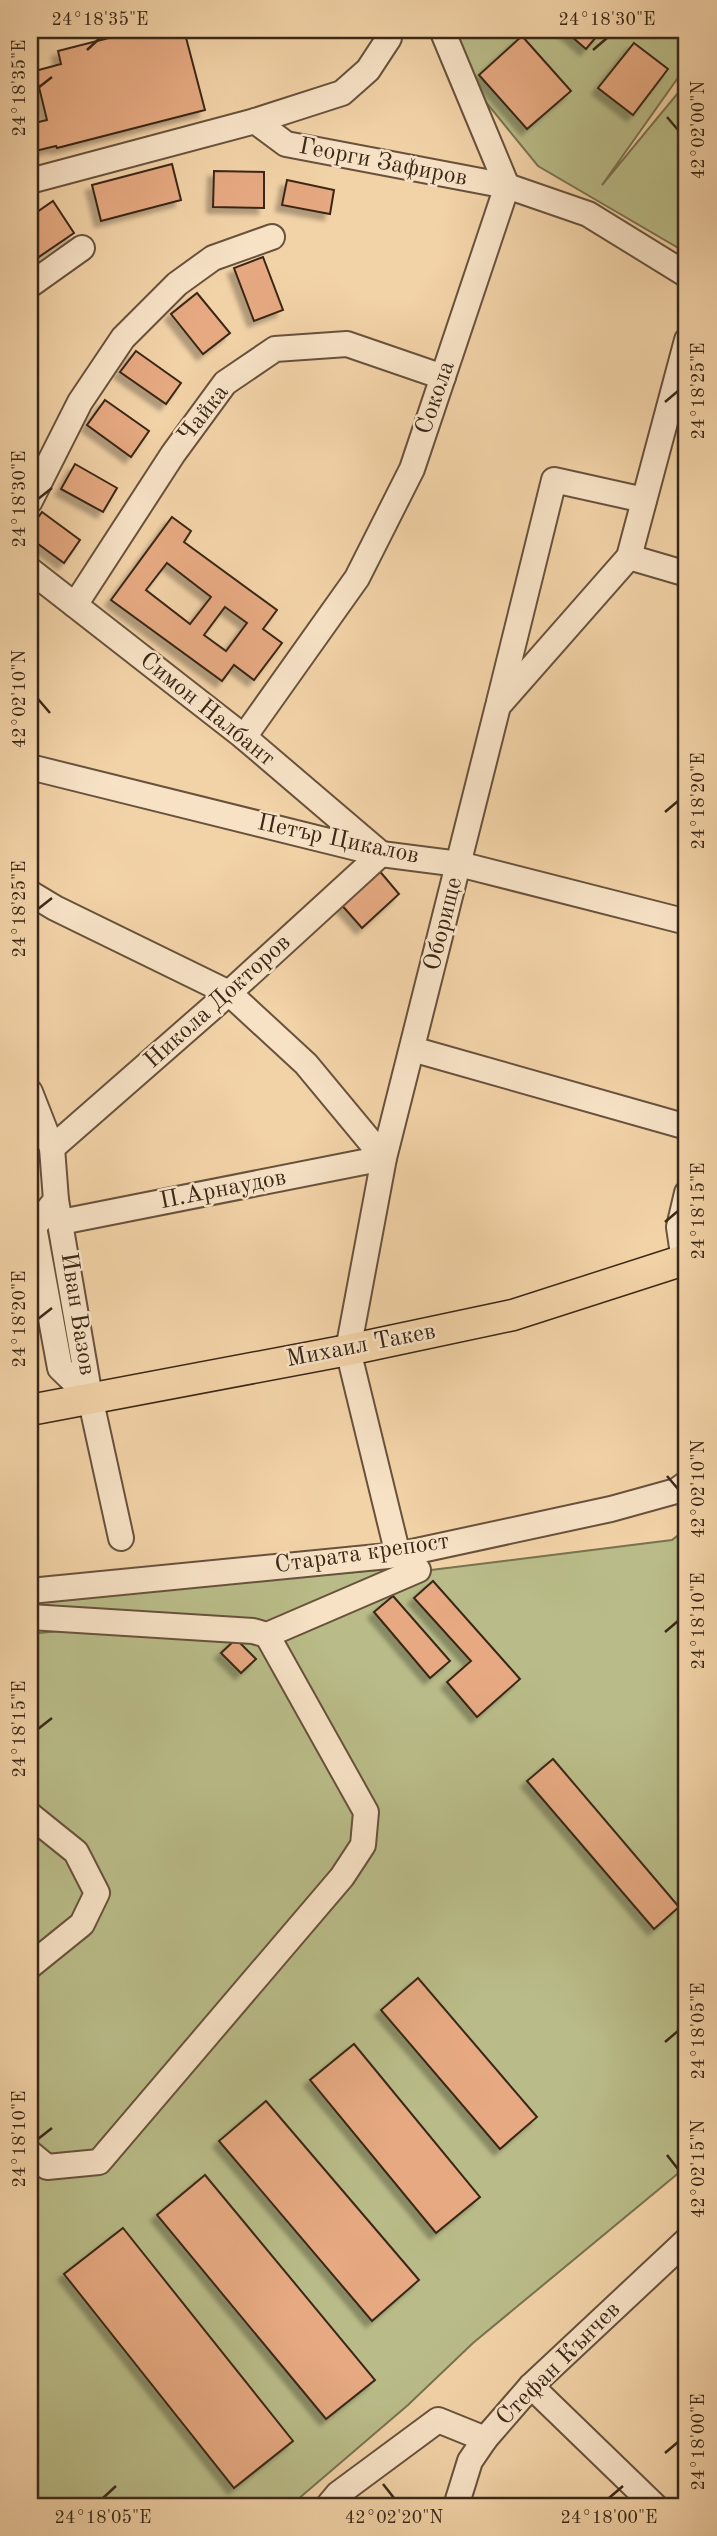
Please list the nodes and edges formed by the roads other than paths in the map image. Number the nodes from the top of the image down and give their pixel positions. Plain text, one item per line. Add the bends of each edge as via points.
1 (388, 30) edge
2 (442, 30) edge
3 (255, 121) junction
4 (30, 181) edge
5 (508, 186) junction
6 (272, 237) dead end
7 (82, 248) dead end
8 (687, 275) edge
9 (30, 285) edge
10 (687, 340) edge
11 (443, 377) junction
12 (644, 500) junction
13 (30, 501) edge
14 (629, 556) junction
15 (30, 570) edge
16 (687, 573) edge
17 (75, 605) junction
18 (498, 706) junction
19 (244, 737) junction
20 (30, 767) edge
21 (381, 853) junction
22 (459, 864) junction
23 (30, 893) edge
24 (687, 922) edge
25 (229, 993) junction
26 (412, 1049) junction
27 (32, 1101) edge
28 (687, 1127) edge
29 (52, 1148) junction
30 (384, 1158) junction
31 (687, 1193) edge
32 (59, 1211) junction
33 (686, 1262) edge
34 (348, 1350) junction
35 (90, 1397) junction
36 (30, 1410) edge
37 (687, 1483) edge
38 (121, 1538) dead end
39 (398, 1555) junction
40 (418, 1570) dead end
41 (30, 1591) edge
42 (30, 1617) edge
43 (267, 1635) junction
44 (30, 1815) edge
45 (30, 1966) edge
46 (30, 2153) edge
47 (687, 2240) edge
48 (531, 2386) junction
49 (485, 2439) junction
50 (328, 2506) edge
51 (456, 2506) edge
52 (655, 2506) edge

1 - 3 street via 389,38 368,70 342,93
2 - 5 street
3 - 4 street
3 - 5 street, Георги Зафиров via 286,144
5 - 8 street, Георги Зафиров via 588,214
5 - 11 street, Сокола
6 - 13 street via 213,258 177,284 123,338 80,402
7 - 9 street
10 - 12 street, Оборище
11 - 17 street, Чайка via 347,344 275,349 225,383
11 - 19 street, Сокола via 412,469 358,578
12 - 14 street, Оборище
12 - 18 street via 554,480
14 - 16 street
14 - 18 street, Оборище
15 - 17 street, Симон Налбант
17 - 19 street, Симон Налбант
18 - 22 street, Оборище
19 - 21 street, Симон Налбант
20 - 21 street, Петър Цикалов
21 - 22 street, Петър Цикалов
21 - 25 street, Никола Докторов
22 - 24 street, Петър Цикалов
22 - 26 street, Оборище
23 - 25 street
25 - 29 street, Никола Докторов
25 - 30 street via 306,1064
26 - 28 street
26 - 30 street, Оборище
27 - 29 street, Иван Вазов
29 - 32 street, Иван Вазов
30 - 32 street, П.Арнаудов
30 - 34 street, Оборище
31 - 33 street via 679,1227
32 - 35 street, Иван Вазов
33 - 34 main road, Михаил Такев via 513,1315
34 - 35 main road, Михаил Такев
34 - 39 street, Оборище
35 - 36 main road, Михаил Такев
35 - 38 street, Иван Вазов
37 - 39 street, Старата крепост via 676,1491 611,1509
39 - 41 street, Старата крепост
40 - 43 street
42 - 43 street
43 - 46 street via 366,1812 363,1845 342,1877 99,2162 47,2167
44 - 45 street via 76,1852 97,1893 82,1924
47 - 48 street, Стефан Кънчев
48 - 49 street, Стефан Кънчев
48 - 52 street
49 - 50 street via 438,2420
49 - 51 street, Стефан Кънчев via 470,2461

